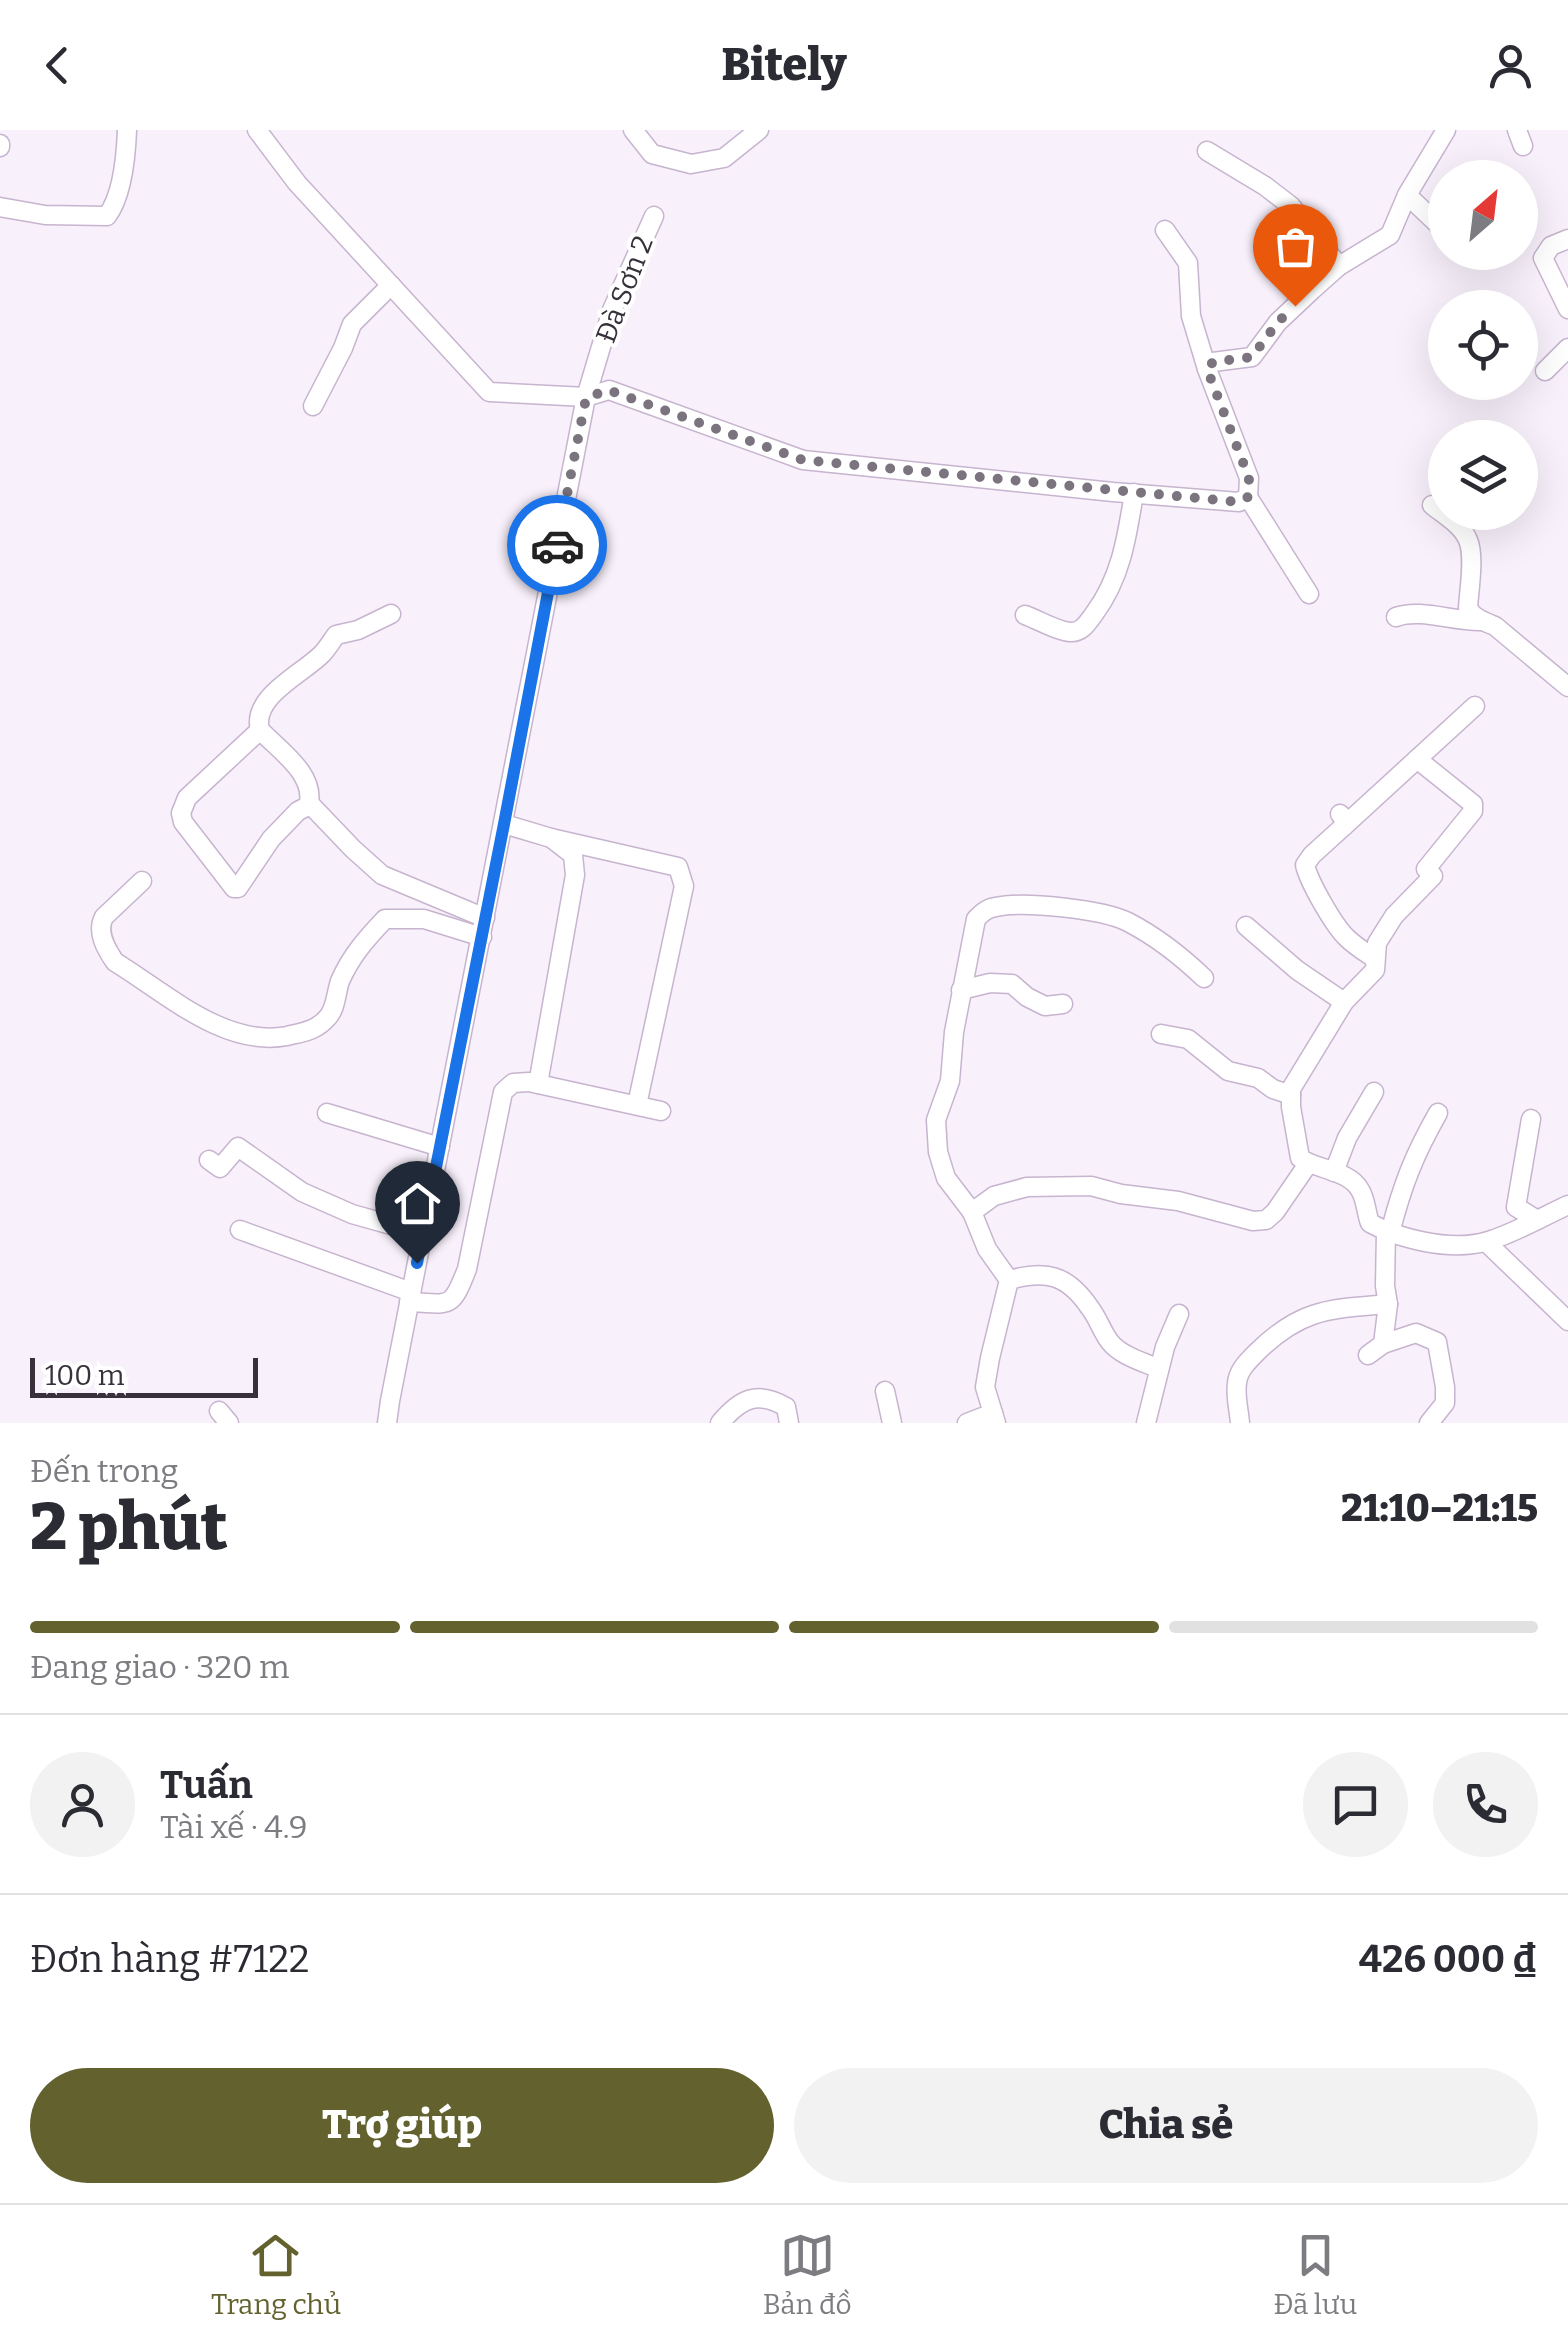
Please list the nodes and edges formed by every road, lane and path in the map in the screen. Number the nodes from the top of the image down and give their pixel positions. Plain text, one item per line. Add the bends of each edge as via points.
1 (127, 130) edge
2 (257, 130) edge
3 (632, 130) edge
4 (759, 130) edge
5 (1446, 130) edge
6 (1206, 151) dead end
7 (1407, 195) junction
8 (0, 206) edge
9 (1428, 215) edge
10 (654, 216) dead end
11 (1165, 230) dead end
12 (1568, 239) edge
13 (1339, 266) junction
14 (391, 286) junction
15 (1567, 302) edge
16 (1568, 348) edge
17 (1207, 369) junction
18 (1545, 371) dead end
19 (586, 398) junction
20 (313, 406) dead end
21 (1134, 493) junction
22 (1248, 497) junction
23 (1461, 530) edge
24 (1309, 594) dead end
25 (390, 614) dead end
26 (1025, 614) dead end
27 (1396, 617) dead end
28 (1482, 621) junction
29 (1568, 687) edge
30 (1475, 706) dead end
31 (260, 730) junction
32 (1417, 759) junction
33 (310, 804) junction
34 (504, 824) junction
35 (551, 838) junction
36 (142, 881) dead end
37 (486, 918) junction
38 (1246, 926) dead end
39 (482, 937) junction
40 (1374, 958) junction
41 (1204, 978) dead end
42 (962, 990) junction
43 (1344, 1002) junction
44 (1063, 1004) dead end
45 (1161, 1034) dead end
46 (538, 1084) junction
47 (1374, 1092) dead end
48 (1291, 1094) junction
49 (637, 1106) junction
50 (661, 1111) dead end
51 (327, 1113) dead end
52 (1438, 1114) dead end
53 (1531, 1119) dead end
54 (440, 1147) junction
55 (209, 1160) dead end
56 (1308, 1164) junction
57 (1334, 1172) junction
58 (1567, 1206) edge
59 (972, 1212) junction
60 (1537, 1220) junction
61 (240, 1230) dead end
62 (1388, 1232) junction
63 (422, 1234) junction
64 (1486, 1242) junction
65 (1008, 1280) junction
66 (410, 1297) junction
67 (1388, 1304) junction
68 (1178, 1314) dead end
69 (1568, 1321) edge
70 (1159, 1369) junction
71 (885, 1391) dead end
72 (994, 1418) edge
73 (387, 1423) edge
74 (720, 1423) edge
75 (789, 1423) edge
76 (892, 1423) edge
77 (967, 1423) edge
78 (1146, 1423) edge
79 (1240, 1423) edge
80 (1430, 1423) edge

1 - 8 street via 107,216
2 - 14 street
3 - 4 street via 652,154 691,164 724,158
5 - 7 street
6 - 13 street via 1291,206
7 - 9 street
7 - 13 street via 1390,235
10 - 19 street, Đà Sơn 2 via 612,310
11 - 17 street via 1188,263 1191,316
12 - 15 street via 1543,258
13 - 17 street via 1278,322 1252,357 1213,362
14 - 19 street via 489,392
14 - 20 street via 352,324
16 - 18 street
17 - 22 street via 1249,478
19 - 21 street via 608,390 803,460
19 - 34 street, Đà Sơn 2
21 - 22 street via 1238,502
21 - 26 street via 1115,580 1084,626 1068,632
22 - 24 street
23 - 28 street via 1471,552 1468,608
25 - 31 street via 336,635 268,699 258,717
27 - 28 street
28 - 29 street
30 - 32 street
31 - 33 street via 305,776
31 - 33 street via 187,798 183,822 238,888 271,838
32 - 40 street via 1474,806 1473,812 1426,869 1433,876 1394,916
32 - 40 street via 1342,820 1306,865 1333,922
33 - 37 street via 382,874
34 - 35 street
34 - 37 street, Đà Sơn 2
35 - 46 street via 573,855 574,876
35 - 49 street via 678,867 684,886
36 - 39 street via 100,924 109,954 204,1020 239,1035 313,1031 331,1014 356,950 385,919 424,920
37 - 39 street, Đà Sơn 2
38 - 43 street
39 - 54 street, Đà Sơn 2
40 - 43 street via 1374,970
41 - 42 street via 1124,920 1080,910 997,906 976,919
42 - 44 street via 1012,984 1045,1006
42 - 59 street via 950,1081 936,1120 946,1178
43 - 48 street
45 - 48 street via 1188,1039 1228,1071
46 - 49 street
46 - 66 street via 513,1083 503,1092 456,1297 446,1304
47 - 57 street
48 - 56 street via 1300,1158
49 - 50 street
51 - 54 street
52 - 62 street via 1410,1163
53 - 60 street via 1516,1207
54 - 63 street, Đà Sơn 2
55 - 63 street via 220,1168 238,1147 302,1192
56 - 57 street
56 - 59 street via 1266,1220 1091,1186 1027,1186 994,1196
57 - 62 street via 1360,1189 1370,1223
58 - 60 street
59 - 65 street
60 - 64 street
61 - 66 street
62 - 64 street via 1450,1245
62 - 67 street
63 - 66 street, Đà Sơn 2
64 - 69 street
65 - 70 street via 1050,1274 1066,1282 1110,1342
65 - 72 street via 985,1387
66 - 73 street, Đà Sơn 2
67 - 79 street via 1309,1314 1285,1326 1239,1374
67 - 80 street via 1375,1350 1416,1333 1437,1342 1445,1404
68 - 70 street
70 - 78 street
71 - 76 street
72 - 77 street
74 - 75 street via 733,1407 754,1398 786,1407

